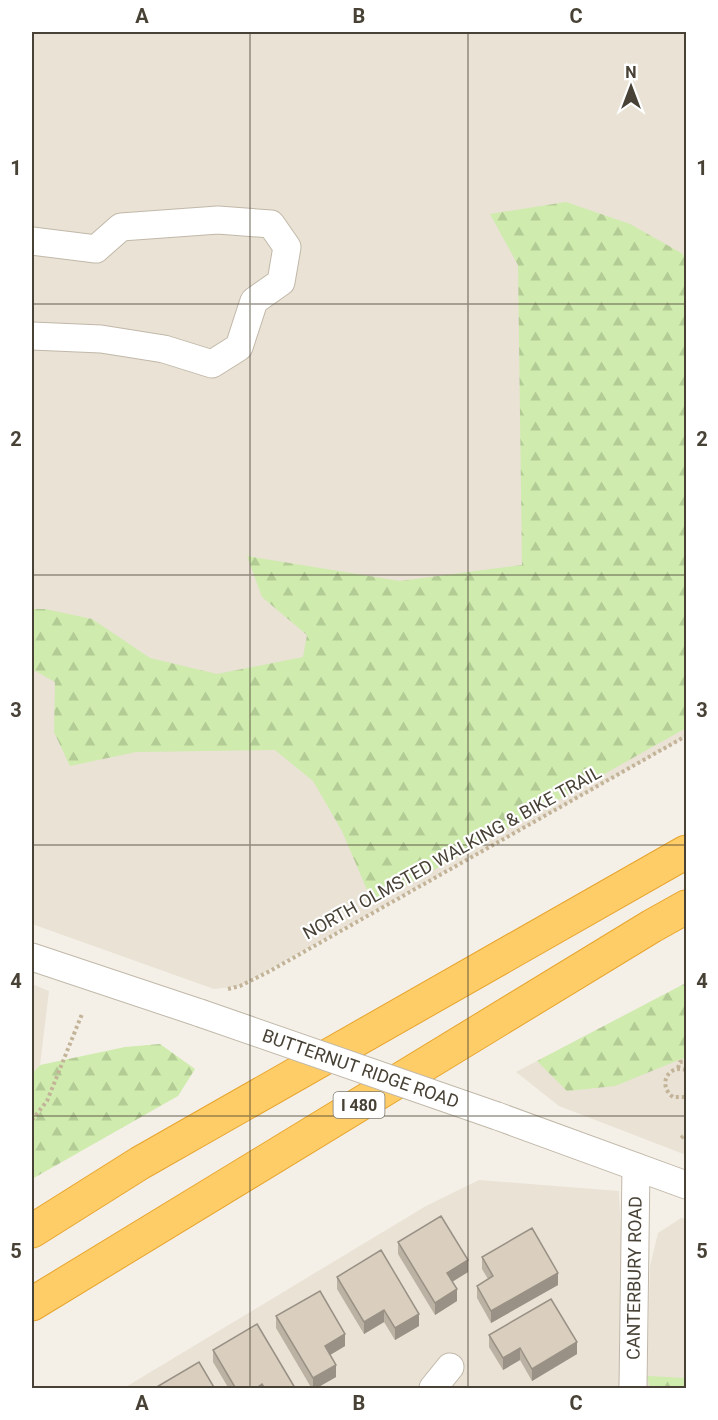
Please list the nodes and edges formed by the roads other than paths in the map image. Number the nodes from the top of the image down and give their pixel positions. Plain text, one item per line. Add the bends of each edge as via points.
1 (32, 241) edge
2 (32, 336) edge
3 (687, 852) edge
4 (687, 908) edge
5 (32, 957) edge
6 (636, 1167) junction
7 (687, 1185) edge
8 (32, 1232) edge
9 (32, 1304) edge
10 (450, 1367) dead end
11 (433, 1389) edge
12 (633, 1389) edge

1 - 2 street via 96,249 121,226 218,220 271,224 287,247 281,282 254,301 239,348 212,364 164,349
3 - 8 highway via 140,1163
4 - 9 highway, I 480
5 - 6 street, BUTTERNUT RIDGE ROAD, bridge
6 - 7 street, BUTTERNUT RIDGE ROAD
6 - 12 street, CANTERBURY ROAD
10 - 11 street

